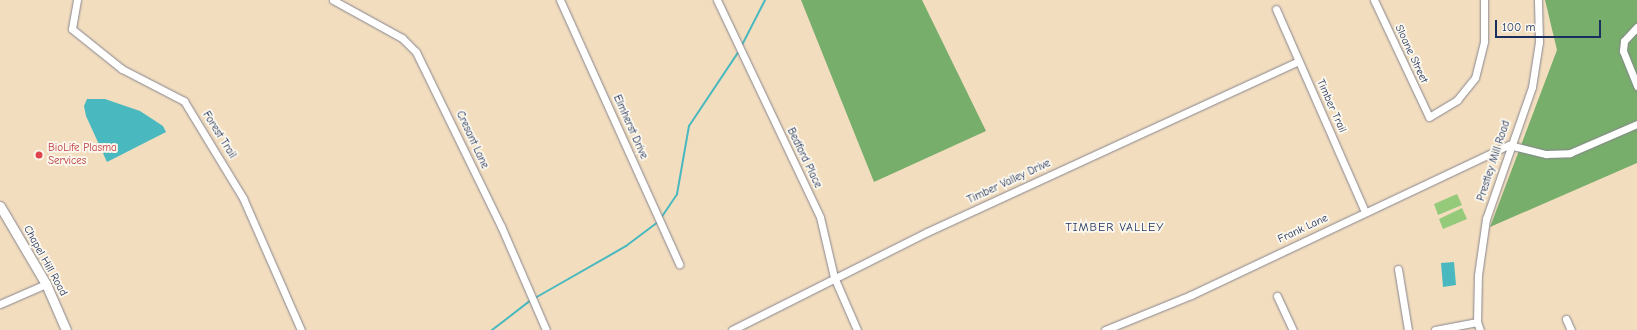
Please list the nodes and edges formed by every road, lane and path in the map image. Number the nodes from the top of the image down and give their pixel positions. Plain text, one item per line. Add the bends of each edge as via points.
1 (77, 0) edge
2 (333, 0) edge
3 (560, 0) edge
4 (718, 0) edge
5 (1374, 0) edge
6 (1484, 0) edge
7 (1538, 0) edge
8 (1276, 9) dead end
9 (1637, 27) edge
10 (1299, 61) junction
11 (1637, 86) edge
12 (1637, 124) edge
13 (1509, 144) junction
14 (0, 206) edge
15 (1365, 212) junction
16 (679, 264) dead end
17 (1398, 269) dead end
18 (834, 277) junction
19 (46, 284) junction
20 (1277, 296) dead end
21 (0, 304) edge
22 (1566, 319) dead end
23 (1477, 322) junction
24 (66, 330) edge
25 (301, 330) edge
26 (546, 330) edge
27 (732, 330) edge
28 (857, 330) edge
29 (1105, 330) edge
30 (1293, 330) edge
31 (1408, 330) edge
32 (1436, 330) edge
33 (1480, 330) edge
34 (1571, 330) edge

1 - 25 street, Forest Trail via 72,29 122,69 184,100 242,198
2 - 26 street, Cresant Lane via 402,38 416,52 501,226
3 - 16 street, Elmherst Drive
4 - 18 street, Bedford Place via 820,217
5 - 6 street, Sloane Street via 1429,117 1457,100 1475,78 1484,42
7 - 13 street, Prestley Mill Road via 1536,67
8 - 10 street, Timber Trail
9 - 11 street via 1624,41 1623,51
10 - 15 street, Timber Trail
10 - 18 street, Timber Valley Drive
12 - 13 street via 1570,154 1546,154
13 - 15 street, Frank Lane
13 - 23 street, Prestley Mill Road via 1486,219 1478,275
14 - 19 main road, Chapel Hill Road
15 - 29 street, Frank Lane via 1191,295
17 - 31 street
18 - 27 street, Timber Valley Drive
18 - 28 street, Bedford Place
19 - 21 street
19 - 24 main road, Chapel Hill Road
20 - 30 street
22 - 34 street
23 - 32 street
23 - 33 street, Prestley Mill Road

